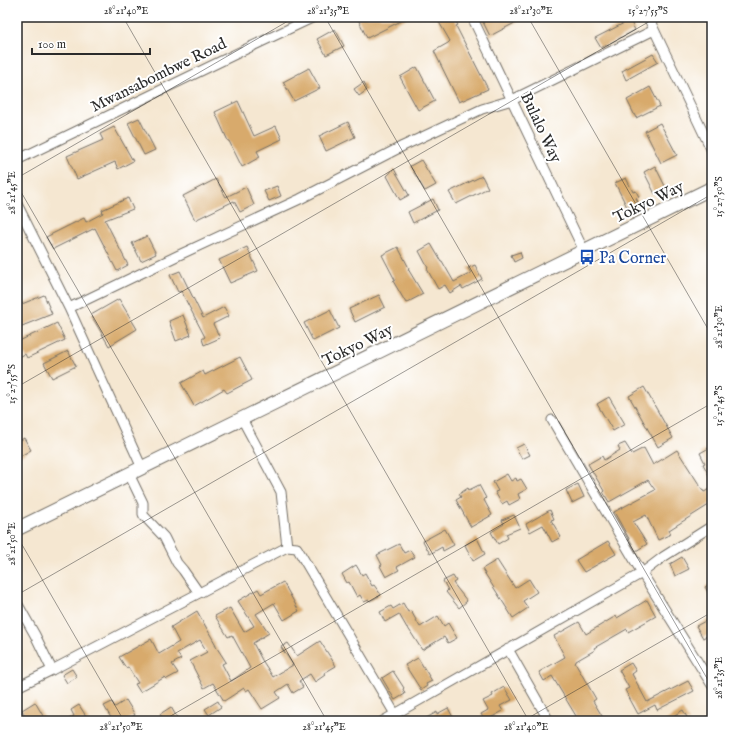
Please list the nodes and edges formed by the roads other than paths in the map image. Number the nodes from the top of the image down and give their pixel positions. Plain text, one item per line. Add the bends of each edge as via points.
1 (314, 17) edge
2 (472, 17) edge
3 (648, 17) edge
4 (654, 30) junction
5 (512, 100) junction
6 (712, 151) edge
7 (17, 160) edge
8 (712, 188) edge
9 (17, 204) edge
10 (584, 251) junction
11 (69, 308) junction
12 (242, 419) junction
13 (552, 420) dead end
14 (142, 468) junction
15 (129, 474) junction
16 (712, 526) edge
17 (17, 529) edge
18 (287, 547) junction
19 (642, 573) junction
20 (199, 593) junction
21 (17, 603) edge
22 (508, 649) junction
23 (52, 670) junction
24 (712, 685) edge
25 (17, 687) edge
26 (395, 714) junction
27 (383, 721) edge
28 (549, 721) edge

1 - 7 street, Mwansabombwe Road
2 - 5 street, Bulalo Way
3 - 4 street
4 - 5 street
4 - 6 street
5 - 10 street, Bulalo Way
5 - 11 street via 482,109 417,139 300,199
8 - 10 street, Tokyo Way
9 - 11 street
10 - 12 street, Tokyo Way
11 - 14 street
12 - 14 street, Tokyo Way
12 - 18 street via 280,492
13 - 19 street
14 - 15 street, Tokyo Way
15 - 17 street, Tokyo Way
15 - 20 street via 143,503 144,516 164,537 177,563
16 - 19 street
18 - 20 street
18 - 26 street via 297,548
19 - 22 street
19 - 24 street
20 - 23 street
21 - 23 street
22 - 26 street
22 - 28 street
23 - 25 street
26 - 27 street

